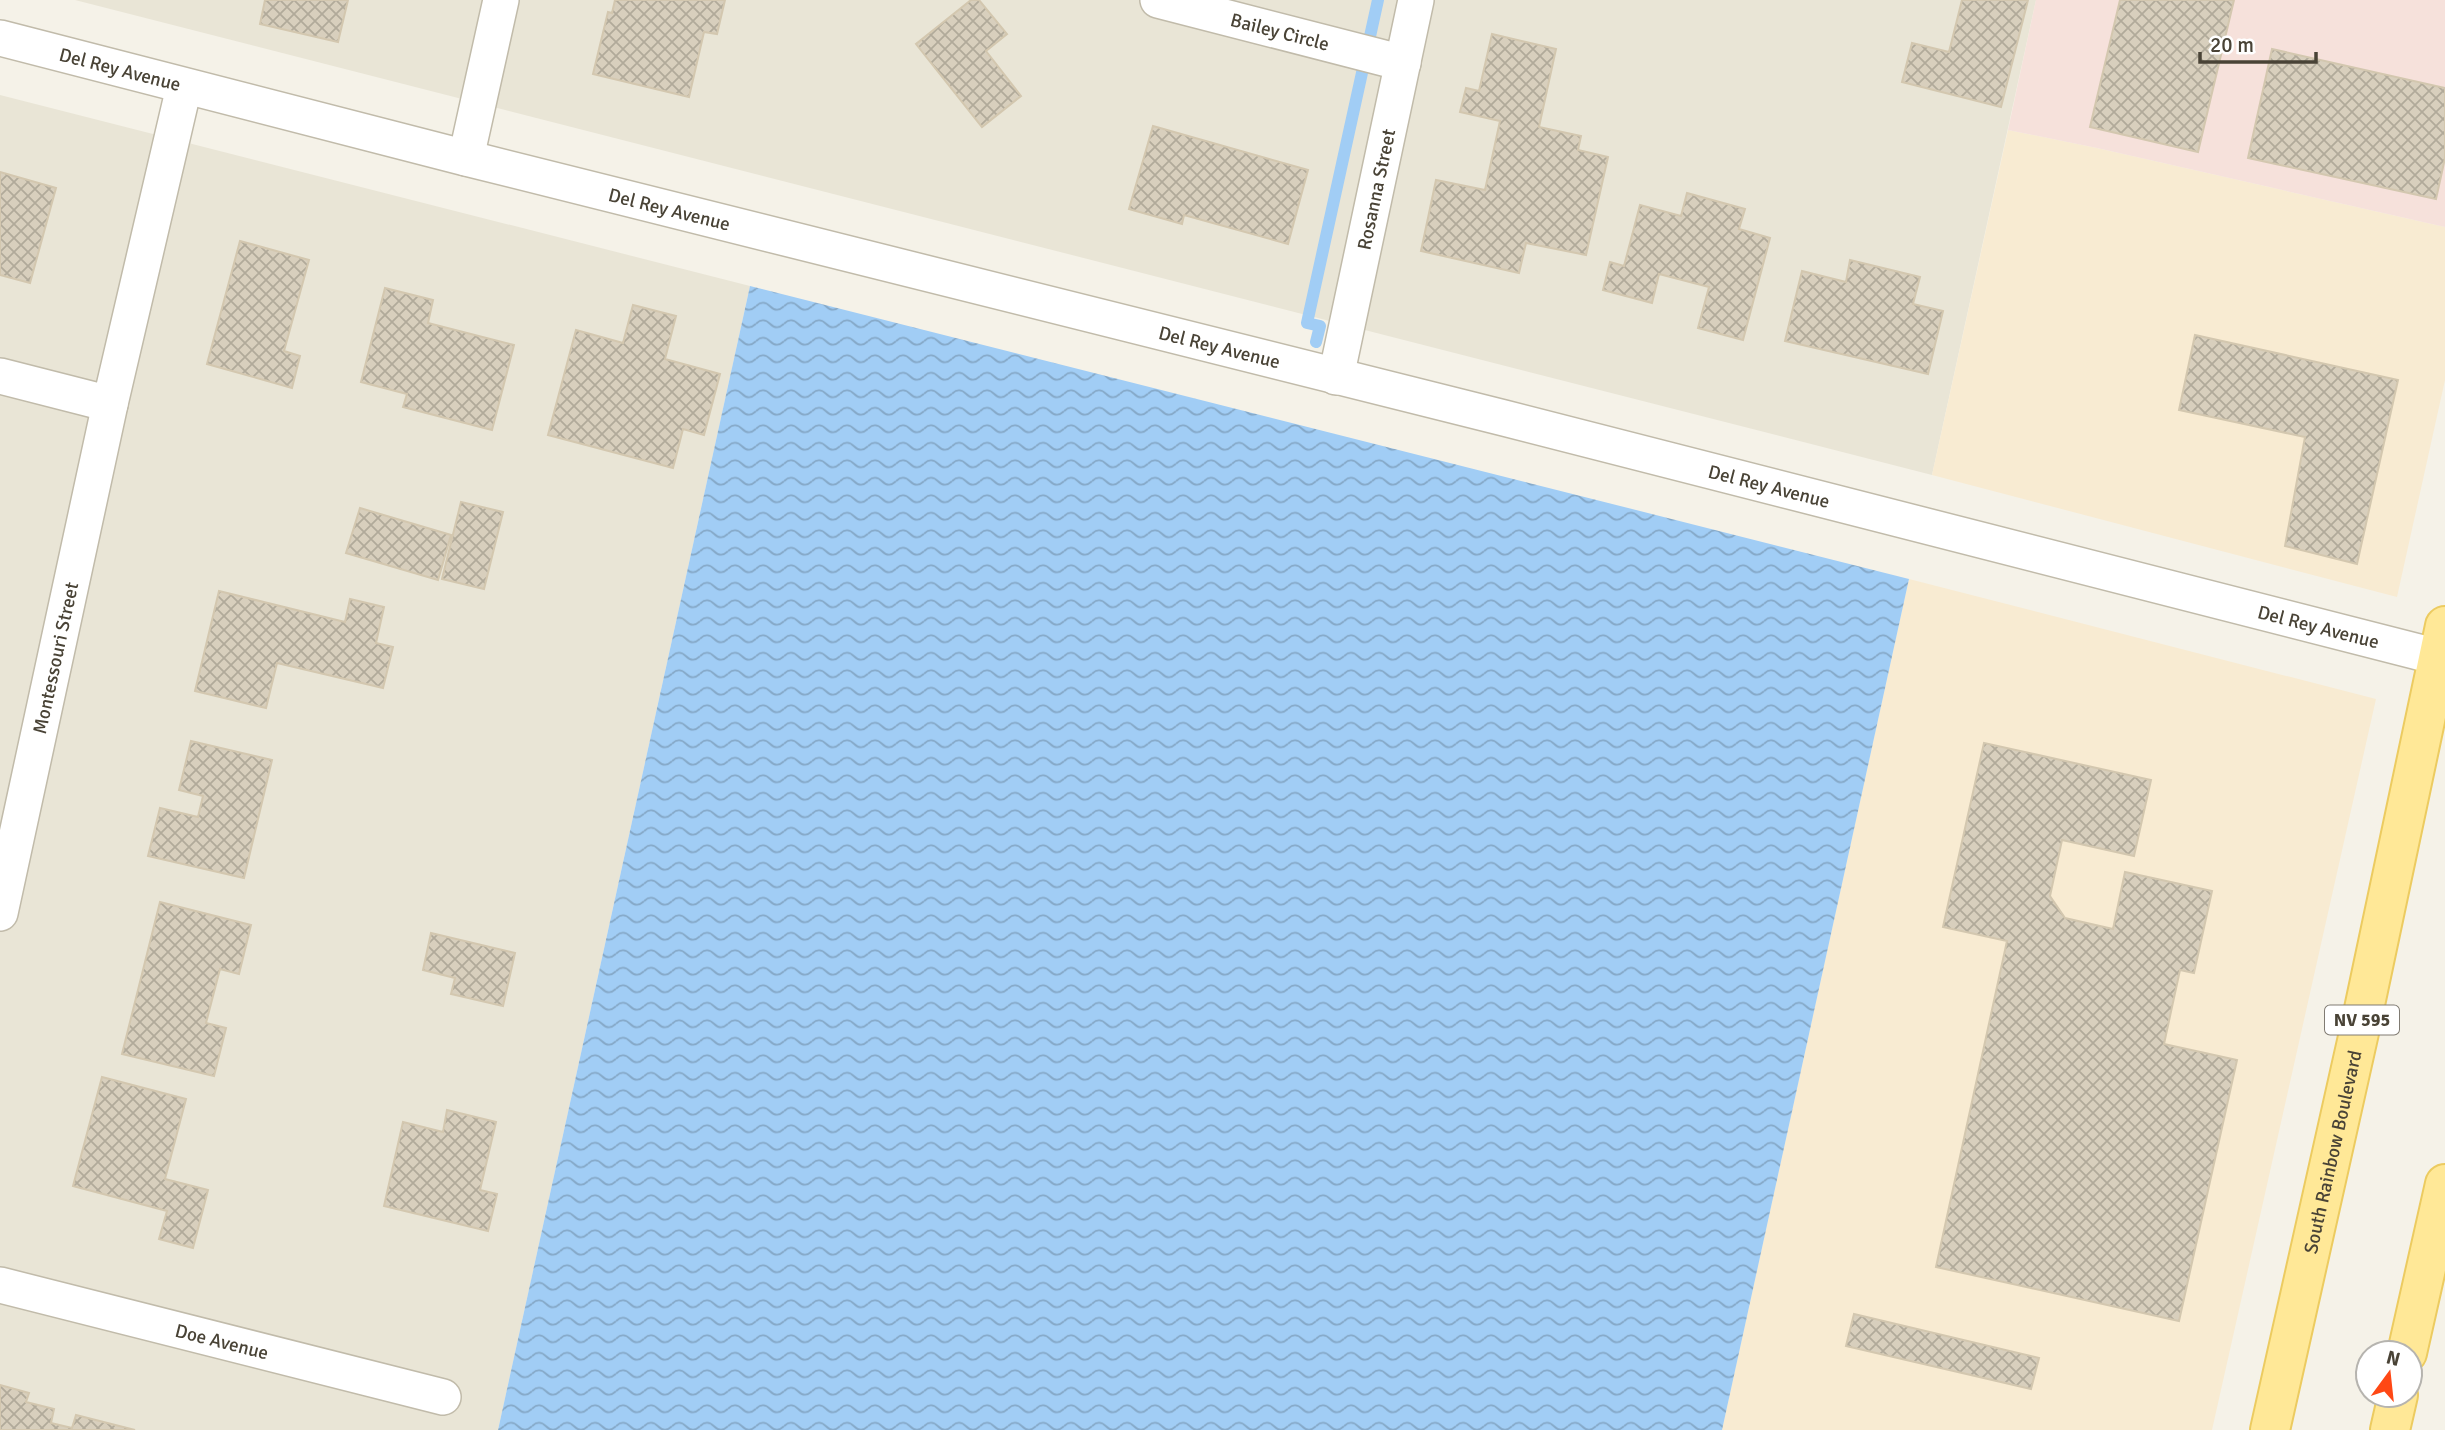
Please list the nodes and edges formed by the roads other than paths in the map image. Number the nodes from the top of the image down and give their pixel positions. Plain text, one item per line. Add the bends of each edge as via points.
1 (501, 0) edge
2 (1157, 0) edge
3 (1416, 0) edge
4 (0, 38) edge
5 (1403, 63) junction
6 (184, 87) junction
7 (466, 158) junction
8 (0, 376) edge
9 (1336, 377) junction
10 (110, 404) junction
11 (2442, 642) edge
12 (0, 913) edge
13 (2445, 1184) edge
14 (0, 1285) edge
15 (2410, 1339) edge
16 (443, 1397) dead end
17 (2395, 1409) edge
18 (2270, 1430) edge
19 (2390, 1430) edge

1 - 7 street
2 - 5 street, Bailey Circle
3 - 5 street, Rosanna Street
4 - 6 street, Del Rey Avenue
5 - 9 street, Rosanna Street
6 - 7 street, Del Rey Avenue
6 - 10 street, Montessouri Street
7 - 9 street, Del Rey Avenue
8 - 10 street
9 - 11 street, Del Rey Avenue
10 - 12 street, Montessouri Street
11 - 18 main road, South Rainbow Boulevard / NV 595
13 - 15 main road
14 - 16 street, Doe Avenue
17 - 19 main road

